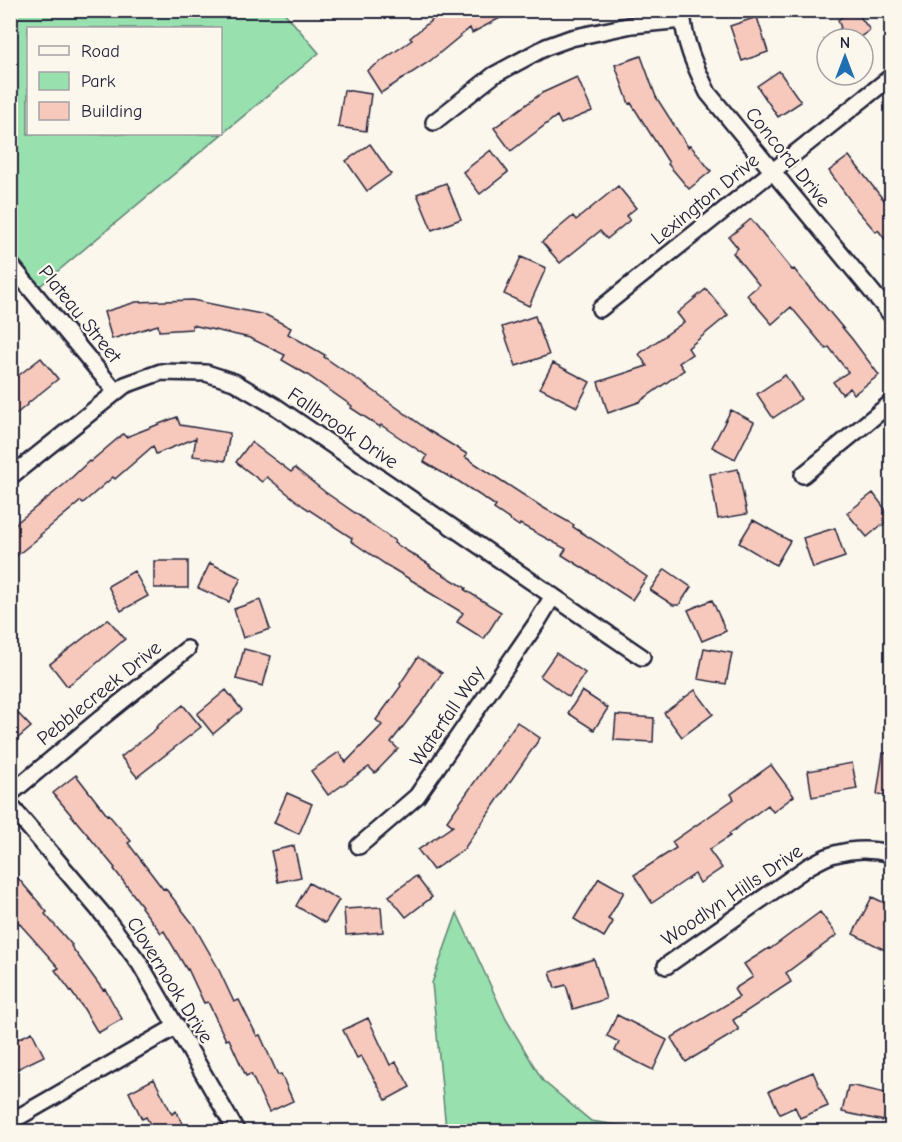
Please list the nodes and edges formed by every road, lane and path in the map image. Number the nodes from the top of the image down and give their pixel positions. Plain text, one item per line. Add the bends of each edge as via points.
1 (682, 15) edge
2 (891, 76) edge
3 (434, 122) dead end
4 (773, 171) junction
5 (10, 264) edge
6 (600, 309) dead end
7 (891, 316) edge
8 (116, 392) junction
9 (891, 402) edge
10 (803, 475) dead end
11 (10, 477) edge
12 (553, 596) junction
13 (187, 649) dead end
14 (642, 657) dead end
15 (10, 794) edge
16 (10, 804) edge
17 (359, 846) dead end
18 (891, 854) edge
19 (666, 966) dead end
20 (177, 1026) junction
21 (10, 1122) edge
22 (237, 1131) edge

1 - 3 street via 546,47 494,75
1 - 4 street, Concord Drive via 692,61 708,93
2 - 4 street, Lexington Drive
4 - 6 street, Lexington Drive
4 - 7 street, Concord Drive
5 - 8 street, Plateau Street
8 - 11 street, Fallbrook Drive
8 - 12 street, Fallbrook Drive via 161,372 206,373 234,382
9 - 10 street
12 - 14 street, Fallbrook Drive
12 - 17 street, Waterfall Way via 417,796
13 - 15 street, Pebblecreek Drive
16 - 20 street, Clovernook Drive via 105,917 140,964
18 - 19 street, Woodlyn Hills Drive via 858,850 834,854 809,866
20 - 21 street
20 - 22 street, Clovernook Drive

